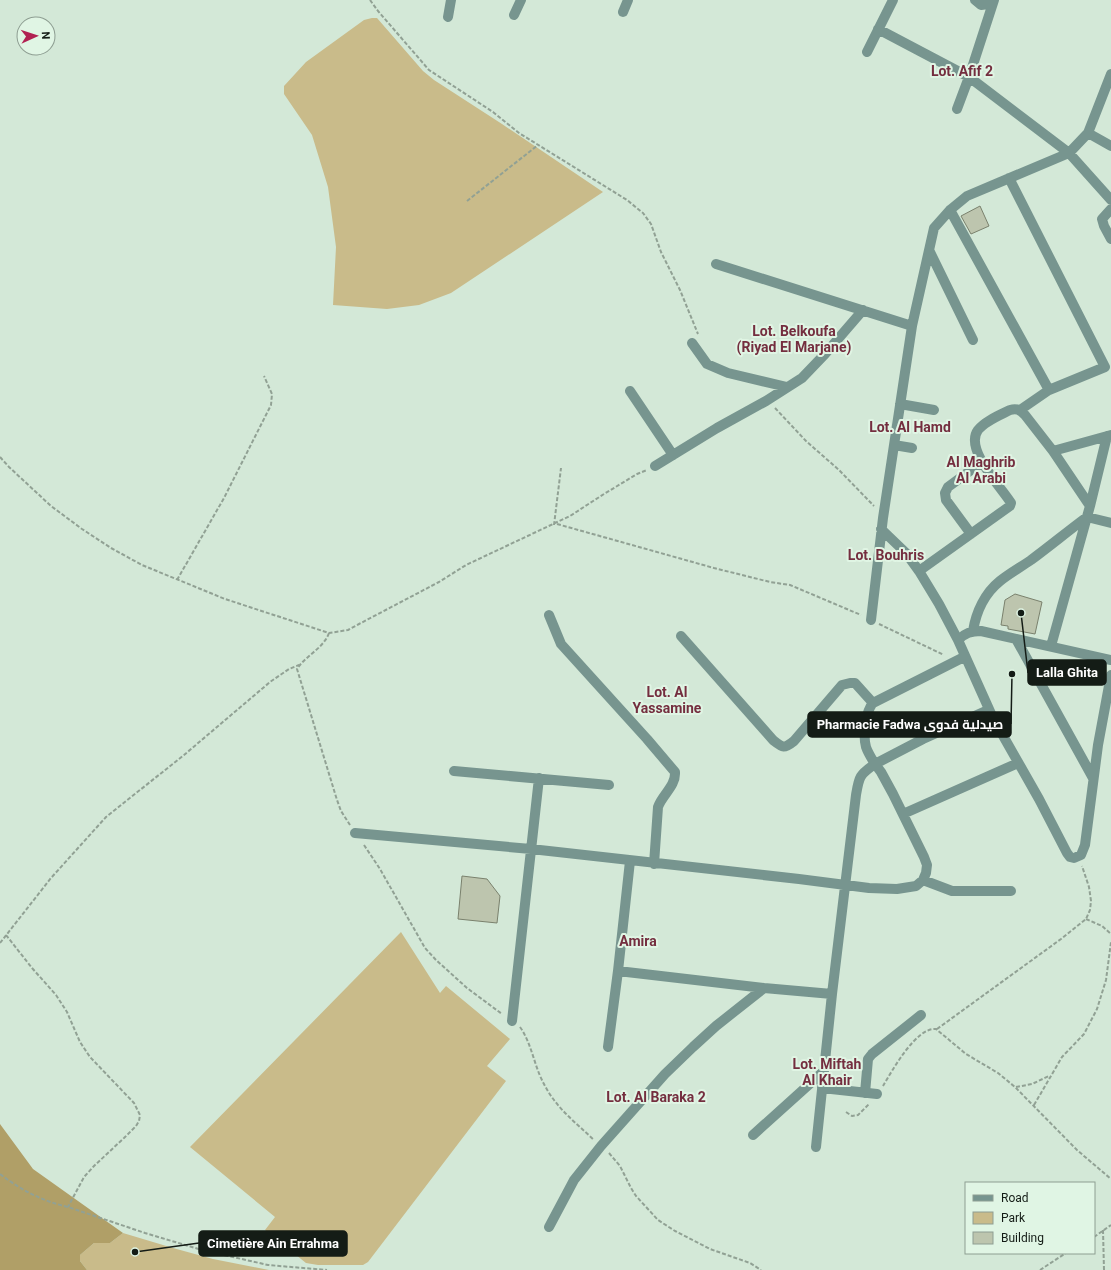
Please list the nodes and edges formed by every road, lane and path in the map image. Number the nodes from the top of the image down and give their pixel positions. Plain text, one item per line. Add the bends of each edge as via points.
1 (370, 0) edge
2 (451, 0) edge
3 (516, 0) edge
4 (521, 0) edge
5 (628, 0) edge
6 (893, 0) edge
7 (975, 0) edge
8 (994, 0) edge
9 (623, 12) dead end
10 (448, 17) dead end
11 (878, 29) junction
12 (867, 52) dead end
13 (1111, 74) edge
14 (969, 77) junction
15 (957, 109) dead end
16 (1088, 133) junction
17 (538, 145) junction
18 (1111, 146) edge
19 (1069, 153) junction
20 (1009, 178) junction
21 (1111, 200) edge
22 (467, 201) dead end
23 (1111, 209) edge
24 (950, 210) junction
25 (1111, 239) edge
26 (929, 250) junction
27 (716, 264) dead end
28 (863, 310) junction
29 (912, 326) junction
30 (973, 340) dead end
31 (696, 341) joint
32 (264, 376) dead end
33 (787, 387) junction
34 (1049, 390) junction
35 (630, 391) dead end
36 (766, 401) junction
37 (900, 404) junction
38 (934, 410) dead end
39 (1020, 410) junction
40 (1109, 435) edge
41 (894, 445) junction
42 (912, 448) dead end
43 (1053, 451) junction
44 (673, 455) junction
45 (0, 457) edge
46 (982, 462) junction
47 (655, 466) joint
48 (561, 468) dead end
49 (1090, 506) junction
50 (1087, 517) junction
51 (882, 518) junction
52 (1111, 523) edge
53 (555, 524) junction
54 (881, 529) junction
55 (971, 534) junction
56 (919, 571) junction
57 (177, 580) junction
58 (549, 615) dead end
59 (871, 620) junction
60 (973, 631) junction
61 (329, 632) junction
62 (681, 636) dead end
63 (1016, 639) junction
64 (958, 640) junction
65 (1051, 646) junction
66 (961, 660) junction
67 (1111, 660) edge
68 (300, 664) junction
69 (1111, 675) edge
70 (873, 703) junction
71 (988, 710) junction
72 (1018, 763) junction
73 (875, 764) junction
74 (454, 771) dead end
75 (539, 778) junction
76 (1093, 778) junction
77 (609, 785) dead end
78 (903, 814) junction
79 (355, 833) junction
80 (531, 850) junction
81 (1079, 857) junction
82 (630, 861) junction
83 (654, 864) junction
84 (923, 880) junction
85 (846, 884) junction
86 (1011, 891) dead end
87 (1086, 919) junction
88 (1111, 934) edge
89 (6, 935) junction
90 (1111, 942) edge
91 (0, 943) edge
92 (618, 971) junction
93 (764, 988) junction
94 (832, 994) junction
95 (921, 1015) dead end
96 (512, 1020) junction
97 (937, 1029) junction
98 (608, 1047) dead end
99 (824, 1071) junction
100 (1050, 1076) junction
101 (1015, 1087) junction
102 (822, 1088) junction
103 (865, 1092) junction
104 (877, 1094) junction
105 (1034, 1105) junction
106 (846, 1112) dead end
107 (753, 1135) dead end
108 (601, 1146) junction
109 (816, 1147) dead end
110 (0, 1174) edge
111 (1111, 1179) edge
112 (68, 1207) junction
113 (1111, 1225) edge
114 (549, 1227) dead end
115 (1103, 1230) junction
116 (1095, 1235) edge
117 (1064, 1254) edge
118 (327, 1270) edge
119 (761, 1270) edge
120 (1040, 1270) edge
121 (1104, 1270) edge

1 - 17 path via 429,70
2 - 10 street
3 - 4 street via 514,16
5 - 9 street
6 - 11 street
7 - 8 street via 981,5
8 - 14 street
11 - 12 street
11 - 14 street
13 - 16 street
14 - 15 street
14 - 19 street
16 - 18 street
16 - 19 street
17 - 22 path
17 - 31 path via 636,206 648,219 680,290
19 - 20 street
19 - 21 street
20 - 24 street via 967,196
20 - 34 street via 1105,367
23 - 25 street via 1102,219
24 - 26 street via 934,228
24 - 34 street
26 - 29 street
26 - 30 street
27 - 28 street
28 - 29 street
28 - 33 street via 802,378
29 - 37 street
31 - 33 street via 707,364 728,373
32 - 57 path via 272,394 271,405 224,498
33 - 36 street
34 - 39 street
35 - 44 street
36 - 44 street
36 - 51 path via 860,490
37 - 38 street
37 - 41 street
39 - 43 street
39 - 46 street via 1010,410 978,430 974,442
40 - 43 street
40 - 49 street
41 - 42 street
41 - 51 street
43 - 49 street
44 - 47 street
45 - 57 path via 51,506 82,530 142,565
46 - 55 street via 948,487 945,493 946,500
46 - 55 street via 1011,503
47 - 53 path via 637,474
48 - 53 path
49 - 50 street
50 - 52 street
50 - 60 street via 999,582 980,606
50 - 65 street
51 - 54 street
53 - 59 path via 790,586
53 - 61 path via 466,565 348,630
54 - 56 street
54 - 59 street
55 - 56 street
56 - 64 street
57 - 61 path via 225,599
58 - 83 street via 561,644 675,772 674,781 658,807
59 - 66 path
60 - 63 street
60 - 64 street via 964,634
61 - 68 path via 323,644
62 - 70 street via 782,747 787,747 794,741 842,685 855,683
63 - 65 street
63 - 76 street
64 - 66 street
65 - 67 street
66 - 70 street
66 - 71 street
68 - 79 path via 297,669 337,800
68 - 89 path via 270,682 106,817 51,878
69 - 76 street
70 - 73 street via 867,713 866,746
71 - 72 street
71 - 73 street
72 - 78 street
72 - 81 street via 1070,857
73 - 78 street
73 - 85 street via 859,777
74 - 75 street
75 - 77 street
75 - 80 street
76 - 81 street via 1084,852
78 - 84 street via 926,861
79 - 80 street
79 - 96 path via 371,855 425,948 467,988 490,1007
80 - 82 street
80 - 96 street
81 - 87 path via 1091,901
82 - 83 street
82 - 92 street
83 - 85 street
84 - 85 street via 916,886 897,889
84 - 86 street via 952,890
85 - 94 street
87 - 88 path via 1102,926
87 - 97 path
89 - 91 path
89 - 112 path via 56,995 90,1057 134,1103 140,1115 132,1130 84,1177
90 - 100 path via 1106,980 1097,1010 1084,1034 1062,1057
92 - 93 street
92 - 98 street
93 - 94 street
93 - 108 street via 693,1047
94 - 99 street
95 - 103 street via 868,1059
96 - 108 path via 526,1038 552,1099
97 - 101 path via 966,1054 998,1073
97 - 104 path via 927,1030 906,1049
99 - 102 street
99 - 107 street
100 - 101 path via 1032,1084
100 - 105 path
101 - 105 path
102 - 103 street
102 - 109 street
103 - 104 street
104 - 106 path via 858,1116
105 - 111 path via 1077,1150
108 - 114 street via 574,1180
108 - 119 path via 620,1166 636,1196 658,1220 710,1250 750,1263
110 - 112 path via 17,1187
112 - 118 path via 212,1254 268,1266
113 - 115 path
115 - 116 path
115 - 121 path
117 - 120 path

